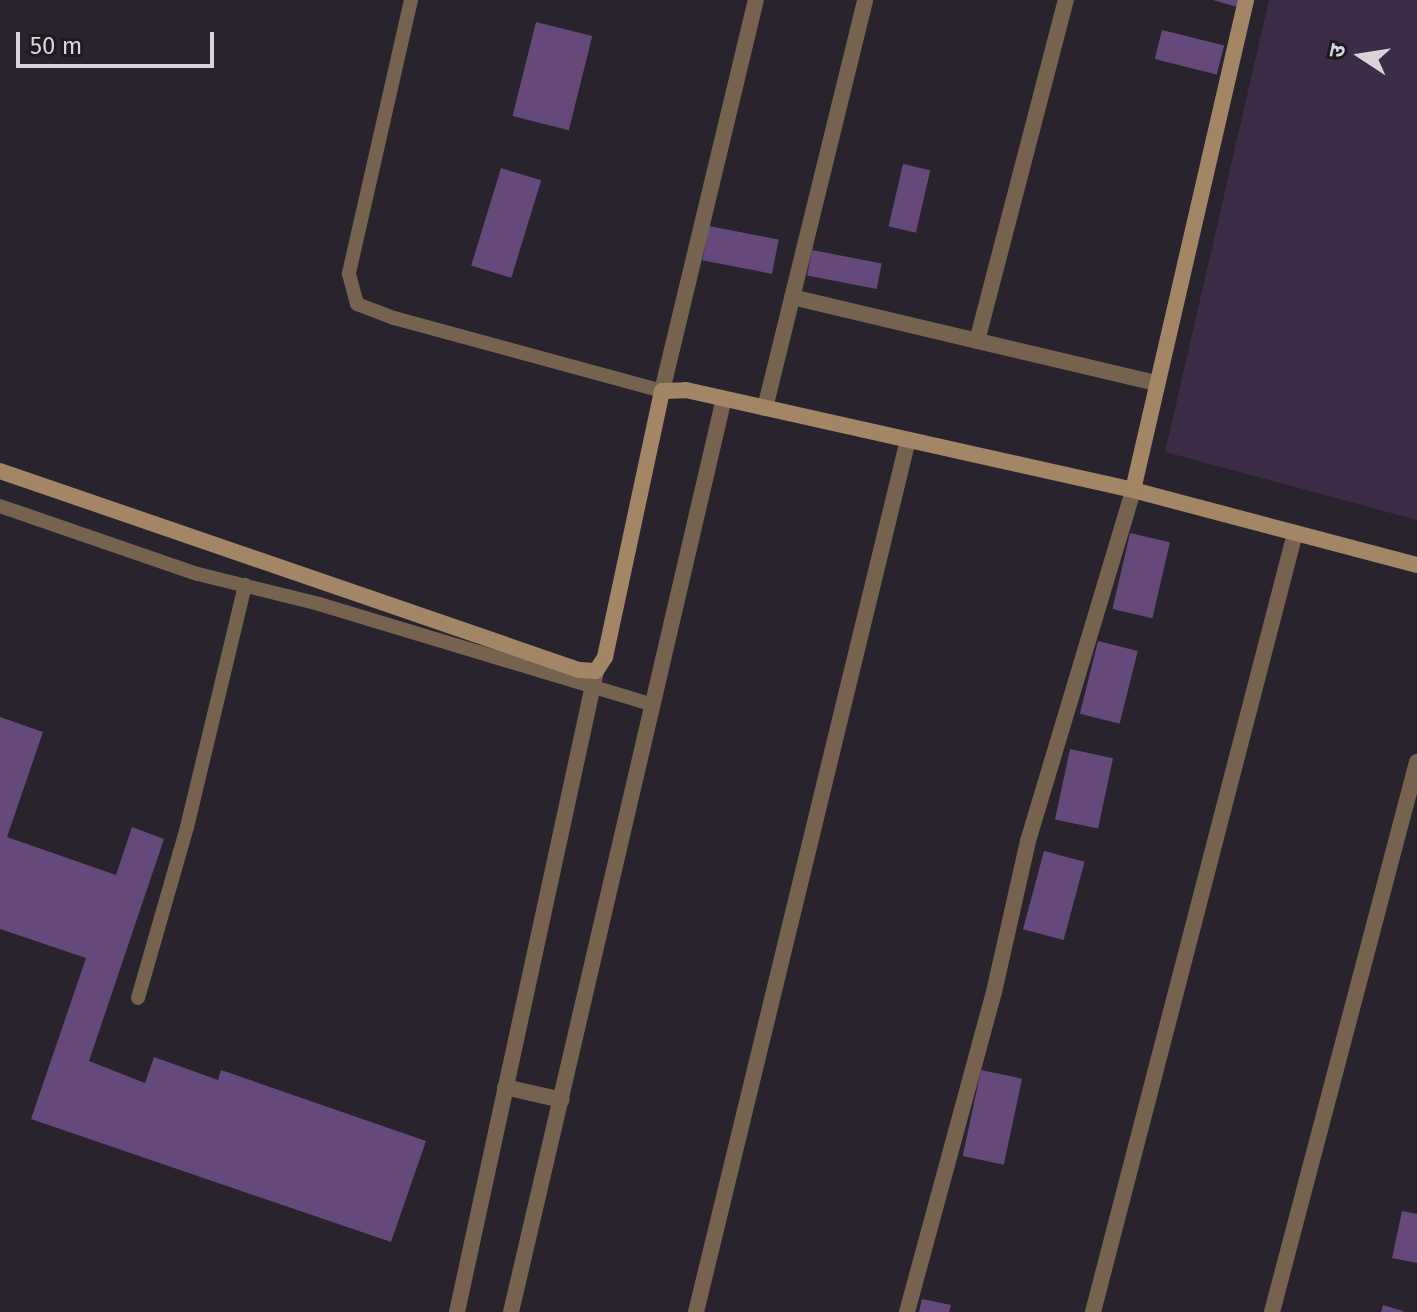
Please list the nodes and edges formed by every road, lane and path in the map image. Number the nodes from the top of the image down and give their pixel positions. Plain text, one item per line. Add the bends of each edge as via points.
1 (411, 0) edge
2 (756, 0) edge
3 (865, 0) edge
4 (1066, 0) edge
5 (1246, 0) edge
6 (792, 297) junction
7 (977, 341) junction
8 (1157, 383) junction
9 (662, 391) junction
10 (724, 398) junction
11 (765, 408) junction
12 (908, 440) junction
13 (0, 471) edge
14 (1133, 490) junction
15 (0, 506) edge
16 (1295, 533) junction
17 (1417, 565) edge
18 (245, 585) junction
19 (596, 671) junction
20 (592, 689) junction
21 (653, 705) junction
22 (1417, 762) edge
23 (138, 998) dead end
24 (505, 1087) junction
25 (562, 1100) junction
26 (457, 1312) edge
27 (511, 1312) edge
28 (696, 1312) edge
29 (907, 1312) edge
30 (1093, 1312) edge
31 (1272, 1312) edge

1 - 9 lane via 349,274 357,304
2 - 9 street
3 - 6 street
4 - 7 street
5 - 8 main road
6 - 7 street
6 - 11 street
7 - 8 street
8 - 14 main road
9 - 10 main road
9 - 19 main road via 605,657
10 - 11 main road
10 - 21 street
11 - 12 main road
12 - 14 main road
12 - 28 street
13 - 19 main road via 579,670
14 - 16 main road
14 - 29 street via 1028,841 994,992
15 - 18 lane
16 - 17 main road
16 - 30 street
18 - 20 lane
18 - 23 lane via 187,827
19 - 20 street
20 - 21 lane
20 - 24 street
21 - 25 street
22 - 31 street
24 - 25 street
24 - 26 street
25 - 27 street

